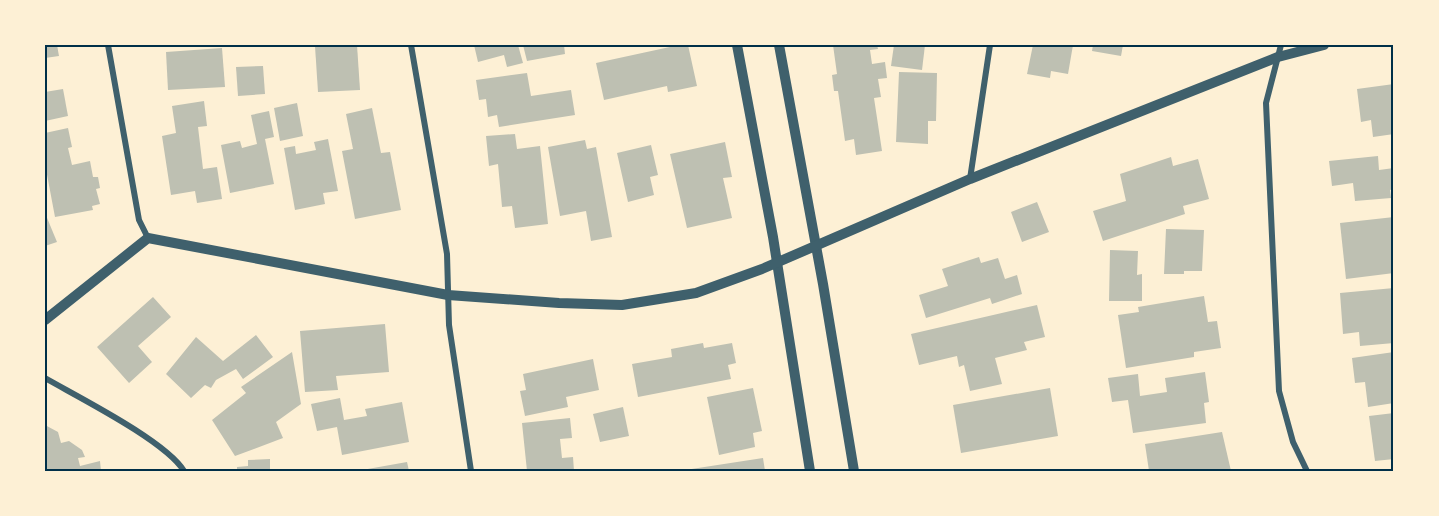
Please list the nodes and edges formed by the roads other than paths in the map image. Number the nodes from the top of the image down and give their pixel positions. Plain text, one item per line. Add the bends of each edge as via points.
1 (108, 45) edge
2 (411, 45) edge
3 (737, 45) edge
4 (778, 45) edge
5 (990, 45) edge
6 (1281, 45) edge
7 (1324, 45) edge
8 (1278, 57) junction
9 (970, 179) junction
10 (148, 238) junction
11 (816, 246) junction
12 (777, 263) junction
13 (448, 295) junction
14 (45, 321) edge
15 (45, 378) edge
16 (184, 471) edge
17 (471, 471) edge
18 (810, 471) edge
19 (854, 471) edge
20 (1307, 471) edge

1 - 10 street via 139,220
2 - 13 street via 447,254
3 - 12 street
4 - 11 street
5 - 9 street
6 - 8 street
7 - 8 street
8 - 9 street
8 - 20 street via 1266,103 1279,390 1293,442
9 - 11 street
10 - 13 street
10 - 14 street
11 - 12 street
11 - 19 street
12 - 13 street via 696,292 622,305
12 - 18 street
13 - 17 street
15 - 16 street via 136,431 170,455

